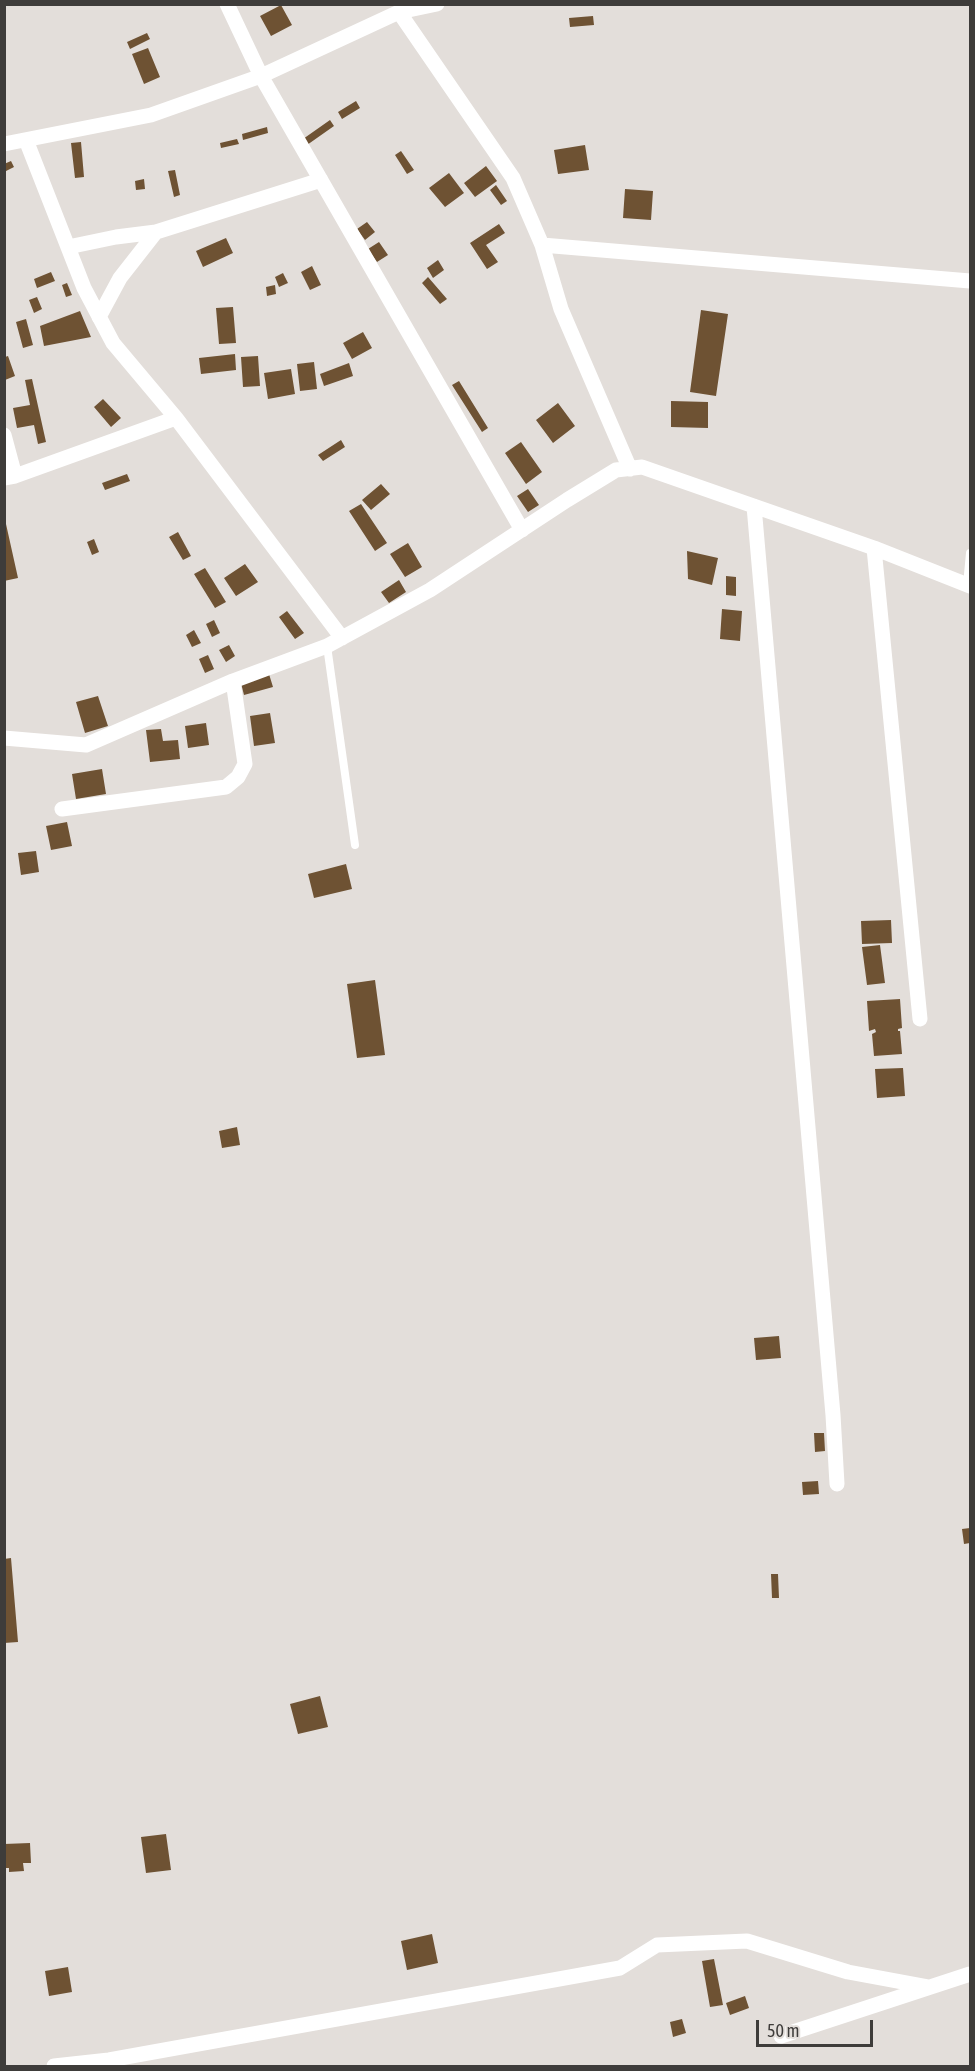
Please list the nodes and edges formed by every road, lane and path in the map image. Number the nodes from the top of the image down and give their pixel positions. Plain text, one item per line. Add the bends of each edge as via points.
1 (227, 4) edge
2 (437, 4) edge
3 (399, 12) junction
4 (261, 76) junction
5 (26, 140) junction
6 (4, 144) edge
7 (321, 180) junction
8 (156, 232) junction
9 (542, 245) junction
10 (68, 247) junction
11 (970, 281) edge
12 (99, 317) junction
13 (176, 418) junction
14 (4, 435) edge
15 (630, 469) junction
16 (10, 477) edge
17 (754, 506) junction
18 (522, 530) junction
19 (874, 548) junction
20 (970, 553) edge
21 (969, 586) edge
22 (342, 638) junction
23 (327, 646) junction
24 (232, 681) junction
25 (4, 738) edge
26 (62, 809) dead end
27 (355, 845) dead end
28 (920, 1018) dead end
29 (837, 1484) dead end
30 (970, 1974) edge
31 (929, 1987) junction
32 (781, 2036) dead end
33 (54, 2067) edge

1 - 4 street
2 - 3 street
3 - 4 street
3 - 9 street via 513,178
4 - 5 street via 151,115
4 - 7 street
5 - 6 street
5 - 10 street
7 - 8 street
7 - 18 street
8 - 10 street
8 - 12 street via 120,278
9 - 11 street
9 - 15 street via 561,309
10 - 12 street
12 - 13 street via 113,343
13 - 16 street
13 - 22 street
14 - 16 street
15 - 17 street via 642,467
15 - 18 street via 616,470
17 - 19 street
17 - 29 street
18 - 22 street via 430,590
19 - 21 street
19 - 28 street
20 - 21 lane
22 - 23 street
23 - 24 street
23 - 27 lane
24 - 25 street via 86,745
24 - 26 street via 245,764 226,787
30 - 31 street
31 - 32 street
31 - 33 street via 848,1972 747,1941 657,1945 620,1968

